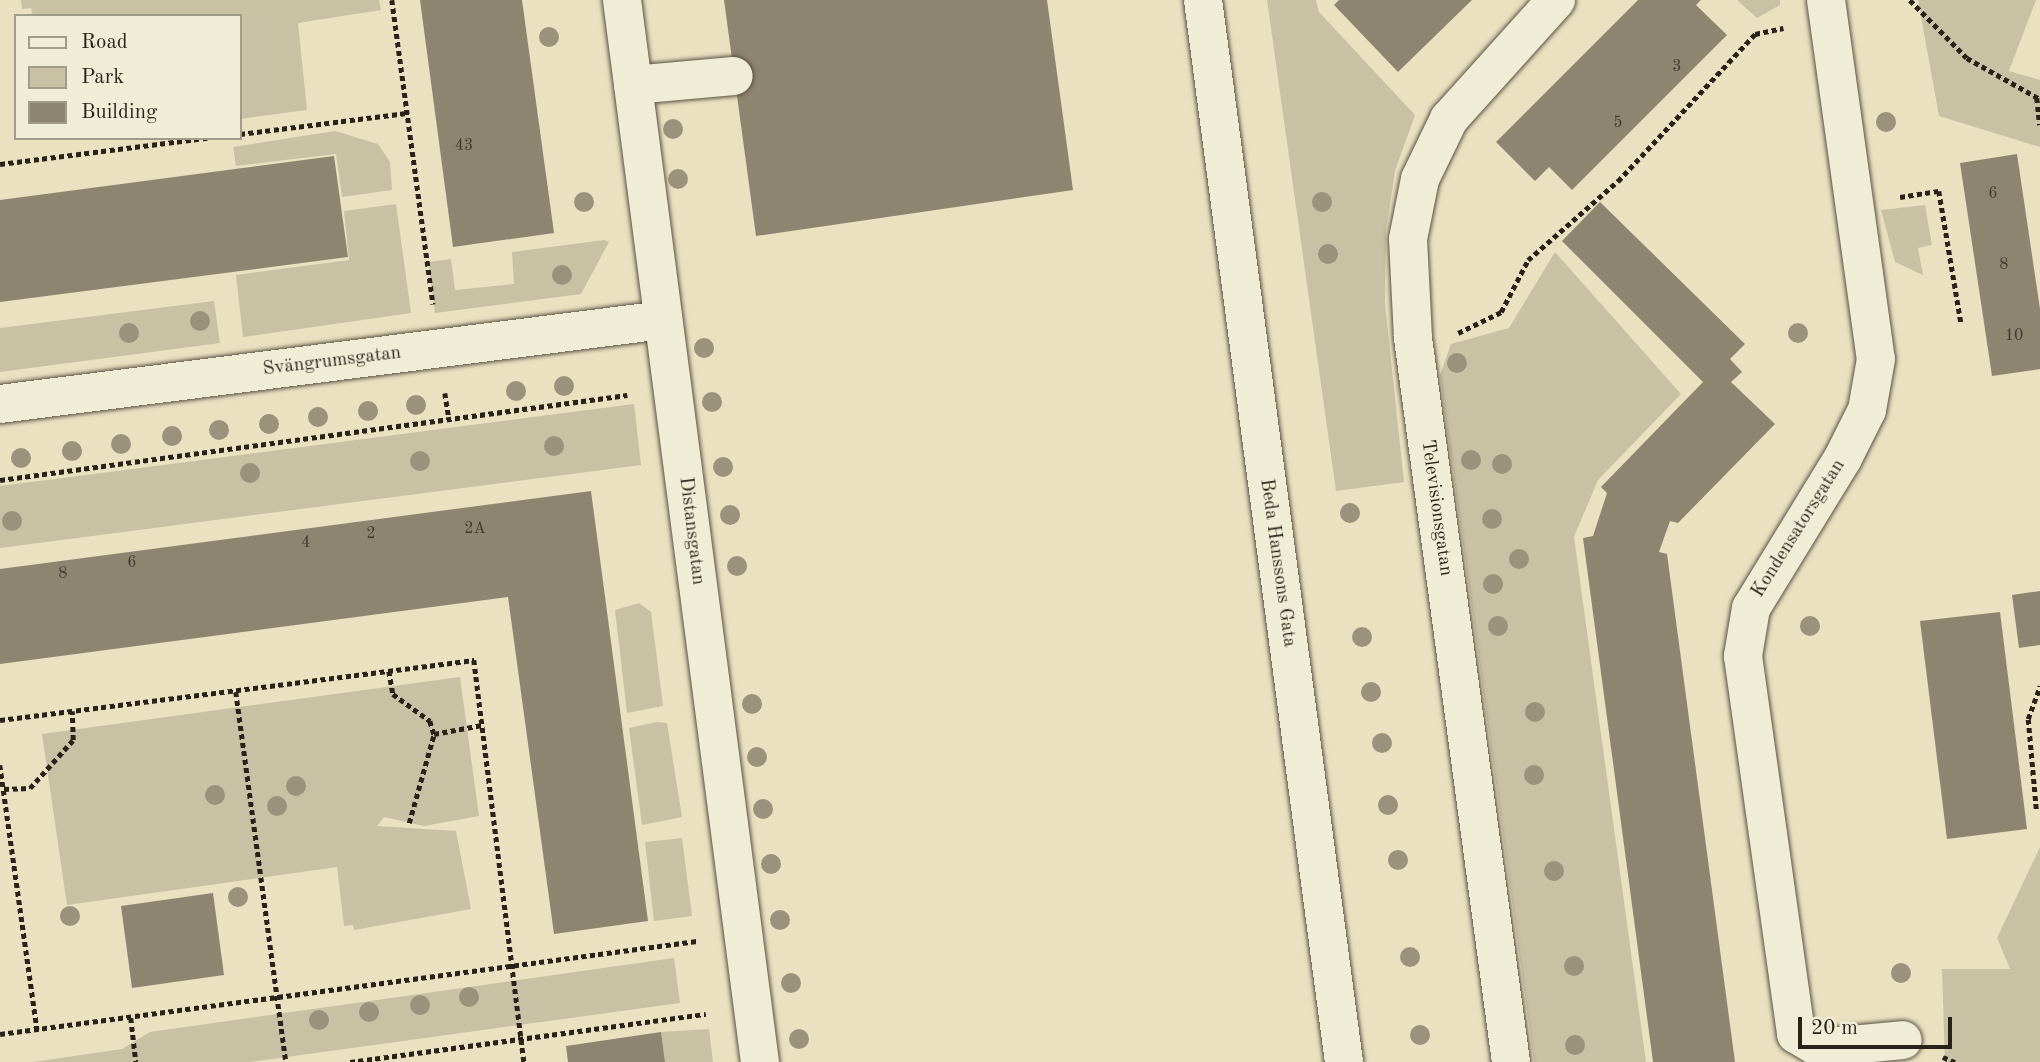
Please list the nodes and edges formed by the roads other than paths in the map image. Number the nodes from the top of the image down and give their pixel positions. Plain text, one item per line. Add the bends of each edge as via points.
1 (622, 0) edge
2 (1192, 0) edge
3 (1203, 0) edge
4 (1556, 0) edge
5 (1827, 9) edge
6 (1212, 65) junction
7 (734, 76) dead end
8 (633, 85) junction
9 (663, 320) junction
10 (0, 404) edge
11 (1903, 1040) dead end
12 (760, 1062) edge
13 (1344, 1062) edge
14 (1511, 1062) edge

1 - 8 street, Distansgatan
2 - 6 street, Beda Hanssons Gata
3 - 6 street, Beda Hanssons Gata
4 - 14 street, Televisionsgatan via 1449,119 1420,179 1408,239 1413,338
5 - 11 street, Kondensatorsgatan via 1876,359 1867,410 1826,492 1751,608 1743,656 1796,1034 1819,1048
6 - 13 street, Beda Hanssons Gata
7 - 8 street
8 - 9 street, Distansgatan
9 - 10 street, Svängrumsgatan
9 - 12 street, Distansgatan

